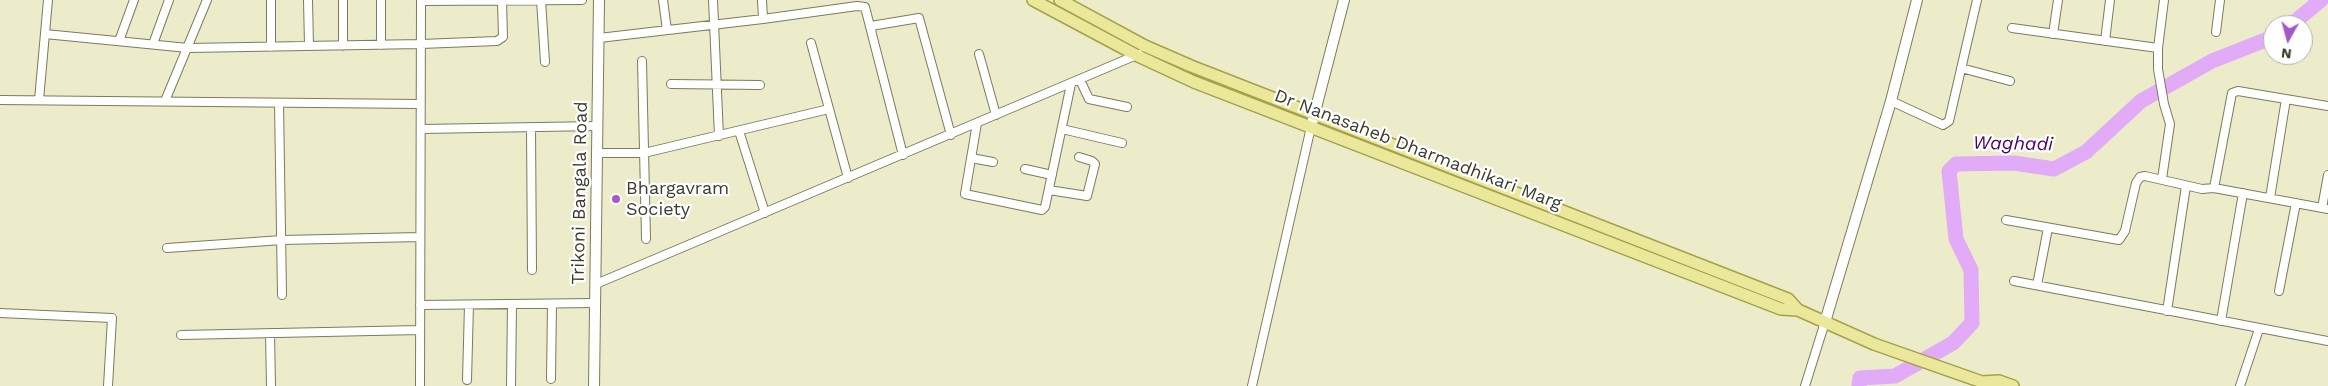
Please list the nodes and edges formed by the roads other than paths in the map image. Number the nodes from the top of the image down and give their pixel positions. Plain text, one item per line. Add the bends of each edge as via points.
1 (48, 0) edge
2 (134, 0) edge
3 (169, 0) edge
4 (207, 0) edge
5 (271, 0) edge
6 (308, 0) edge
7 (343, 0) edge
8 (381, 0) edge
9 (502, 0) edge
10 (541, 0) edge
11 (582, 0) edge
12 (599, 0) edge
13 (663, 0) edge
14 (713, 0) edge
15 (762, 0) edge
16 (1033, 0) edge
17 (1060, 0) edge
18 (1344, 0) edge
19 (1917, 0) edge
20 (1977, 0) edge
21 (2058, 0) edge
22 (2110, 0) edge
23 (2164, 0) edge
24 (2220, 0) edge
25 (421, 1) edge
26 (763, 19) junction
27 (714, 25) junction
28 (871, 26) junction
29 (2012, 28) dead end
30 (667, 30) junction
31 (2216, 32) dead end
32 (45, 34) junction
33 (2053, 34) junction
34 (599, 38) junction
35 (119, 41) junction
36 (2105, 41) junction
37 (811, 43) dead end
38 (153, 44) junction
39 (421, 44) junction
40 (381, 45) junction
41 (309, 46) junction
42 (342, 46) junction
43 (1145, 46) junction
44 (271, 47) junction
45 (188, 48) junction
46 (2158, 48) junction
47 (979, 54) dead end
48 (1138, 56) junction
49 (642, 61) dead end
50 (545, 62) dead end
51 (1961, 68) junction
52 (1080, 80) junction
53 (2010, 81) dead end
54 (672, 84) dead end
55 (716, 84) junction
56 (1071, 84) junction
57 (760, 85) dead end
58 (2286, 99) junction
59 (0, 100) edge
60 (39, 100) junction
61 (1891, 101) junction
62 (165, 102) junction
63 (279, 103) junction
64 (420, 104) junction
65 (2328, 106) edge
66 (1127, 107) dead end
67 (829, 110) junction
68 (996, 115) junction
69 (1314, 115) junction
70 (977, 124) junction
71 (598, 126) junction
72 (1311, 127) junction
73 (531, 128) junction
74 (421, 129) junction
75 (1062, 129) junction
76 (740, 131) junction
77 (951, 135) junction
78 (719, 136) junction
79 (1122, 143) dead end
80 (597, 152) junction
81 (644, 153) junction
82 (903, 155) junction
83 (971, 158) junction
84 (1079, 158) dead end
85 (993, 162) dead end
86 (1025, 169) dead end
87 (1052, 174) junction
88 (2328, 175) edge
89 (848, 178) junction
90 (2162, 179) junction
91 (2186, 186) junction
92 (2214, 188) junction
93 (1049, 190) junction
94 (2243, 193) junction
95 (2270, 198) junction
96 (2296, 203) junction
97 (2325, 208) edge
98 (765, 213) junction
99 (2006, 220) dead end
100 (2048, 228) junction
101 (420, 237) junction
102 (646, 239) dead end
103 (282, 240) junction
104 (167, 248) dead end
105 (532, 270) dead end
106 (2014, 281) dead end
107 (596, 284) junction
108 (2037, 285) junction
109 (2279, 291) dead end
110 (282, 295) dead end
111 (595, 303) junction
112 (512, 304) junction
113 (552, 304) junction
114 (420, 305) junction
115 (469, 305) junction
116 (1798, 310) junction
117 (2166, 310) junction
118 (0, 313) edge
119 (2221, 321) junction
120 (1825, 322) junction
121 (2259, 329) junction
122 (420, 330) junction
123 (270, 334) junction
124 (181, 335) dead end
125 (2328, 341) edge
126 (467, 380) dead end
127 (551, 380) dead end
128 (1984, 384) edge
129 (108, 386) edge
130 (271, 386) edge
131 (420, 386) edge
132 (511, 386) edge
133 (594, 386) edge
134 (1252, 386) edge
135 (1805, 386) edge
136 (2013, 386) edge
137 (2240, 386) edge

1 - 32 street
2 - 35 street
3 - 38 street
4 - 45 street
5 - 44 street
6 - 41 street
7 - 42 street
8 - 40 street
9 - 10 street
9 - 25 street
9 - 39 street via 500,41
10 - 11 street
10 - 50 street
12 - 34 street, Trikoni Bangala Road
13 - 30 street
14 - 27 street
15 - 26 street
16 - 48 main road, Dr Nanasaheb Dharmadhikari Marg
17 - 43 main road, Dr Nanasaheb Dharmadhikari Marg
18 - 69 street
19 - 61 street
20 - 51 street
21 - 33 street
22 - 36 street
23 - 46 street
24 - 31 street
25 - 39 street
26 - 27 street
26 - 28 street via 862,6 867,9
27 - 30 street
27 - 55 street
28 - 77 street via 920,18
28 - 82 street
29 - 33 street
30 - 34 street
32 - 35 street
32 - 60 street
33 - 36 street
34 - 71 street, Trikoni Bangala Road
35 - 38 street
36 - 46 street
37 - 67 street
38 - 45 street
39 - 40 street
39 - 64 street
40 - 42 street
41 - 42 street
41 - 44 street
43 - 48 street
43 - 69 main road, Dr Nanasaheb Dharmadhikari Marg
44 - 45 street
45 - 62 street
46 - 90 street via 2158,69 2170,124
47 - 68 street
48 - 52 street
48 - 72 main road, Dr Nanasaheb Dharmadhikari Marg via 1194,82
49 - 81 street
51 - 53 street
51 - 61 street via 1949,121 1943,125
52 - 56 street
52 - 66 street via 1089,99
54 - 55 street
55 - 57 street
55 - 78 street
56 - 68 street
56 - 75 street
58 - 65 street
58 - 92 street via 2238,91 2232,93
58 - 95 street
59 - 60 street
60 - 62 street
61 - 120 street
62 - 63 street
63 - 64 street
63 - 103 street
64 - 74 street
67 - 76 street
67 - 89 street
68 - 70 street
69 - 72 street
69 - 116 main road, Dr Nanasaheb Dharmadhikari Marg via 1788,299
70 - 77 street
70 - 83 street
71 - 73 street
71 - 80 street, Trikoni Bangala Road
72 - 116 main road, Dr Nanasaheb Dharmadhikari Marg via 1781,309
72 - 134 street
73 - 74 street
73 - 105 street
74 - 101 street
75 - 79 street
75 - 87 street
76 - 78 street
76 - 98 street
77 - 82 street
78 - 81 street
80 - 81 street
80 - 107 street, Trikoni Bangala Road
81 - 102 street
82 - 89 street
83 - 85 street
83 - 93 street via 964,191 966,195 1040,210 1045,207
84 - 93 street via 1092,160 1095,164 1087,196
86 - 87 street
87 - 93 street
88 - 97 street
89 - 98 street
90 - 91 street
90 - 100 street via 2145,176 2138,180 2125,231 2119,240
91 - 92 street
91 - 117 street
92 - 94 street
94 - 95 street
94 - 119 street
95 - 96 street
96 - 97 street
96 - 109 street
98 - 107 street
99 - 100 street
100 - 108 street
101 - 103 street
101 - 114 street
103 - 104 street
103 - 110 street
106 - 108 street
107 - 111 street, Trikoni Bangala Road
108 - 117 street
111 - 113 street
111 - 133 street, Trikoni Bangala Road
112 - 113 street
112 - 115 street
112 - 132 street
113 - 127 street
114 - 115 street
114 - 122 street
115 - 126 street
116 - 120 main road, Dr Nanasaheb Dharmadhikari Marg
117 - 119 street
118 - 129 street via 112,318
119 - 121 street
120 - 128 main road, Dr Nanasaheb Dharmadhikari Marg via 1874,344
120 - 135 street
121 - 125 street
121 - 137 street
122 - 123 street
122 - 131 street
123 - 124 street
123 - 130 street
128 - 136 main road, Dr Nanasaheb Dharmadhikari Marg via 1999,380

